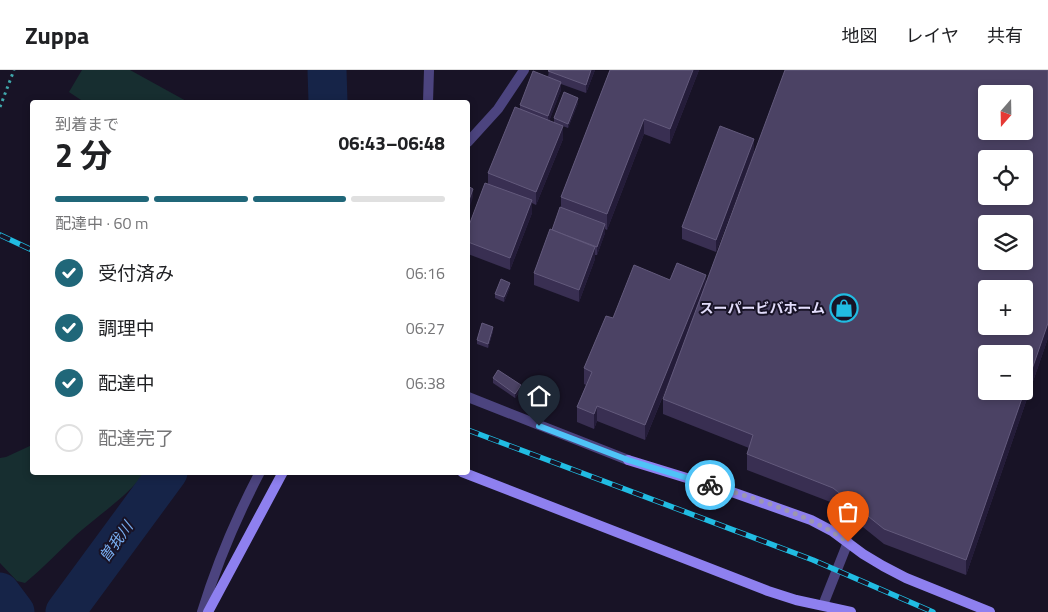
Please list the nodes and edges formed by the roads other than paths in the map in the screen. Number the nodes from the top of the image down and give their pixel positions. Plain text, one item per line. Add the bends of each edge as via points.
1 (429, 70) edge
2 (524, 70) edge
3 (428, 100) edge
4 (470, 140) edge
5 (470, 398) edge
6 (258, 475) edge
7 (282, 475) edge
8 (470, 475) edge
9 (848, 542) junction
10 (823, 606) junction
11 (202, 612) edge
12 (208, 612) edge
13 (851, 612) edge
14 (990, 612) edge

1 - 3 street
2 - 4 street via 498,109
5 - 9 street via 628,460 811,520
6 - 11 street via 235,521
7 - 12 street
8 - 10 street via 768,591
9 - 10 street
9 - 14 street via 898,574
10 - 13 street

